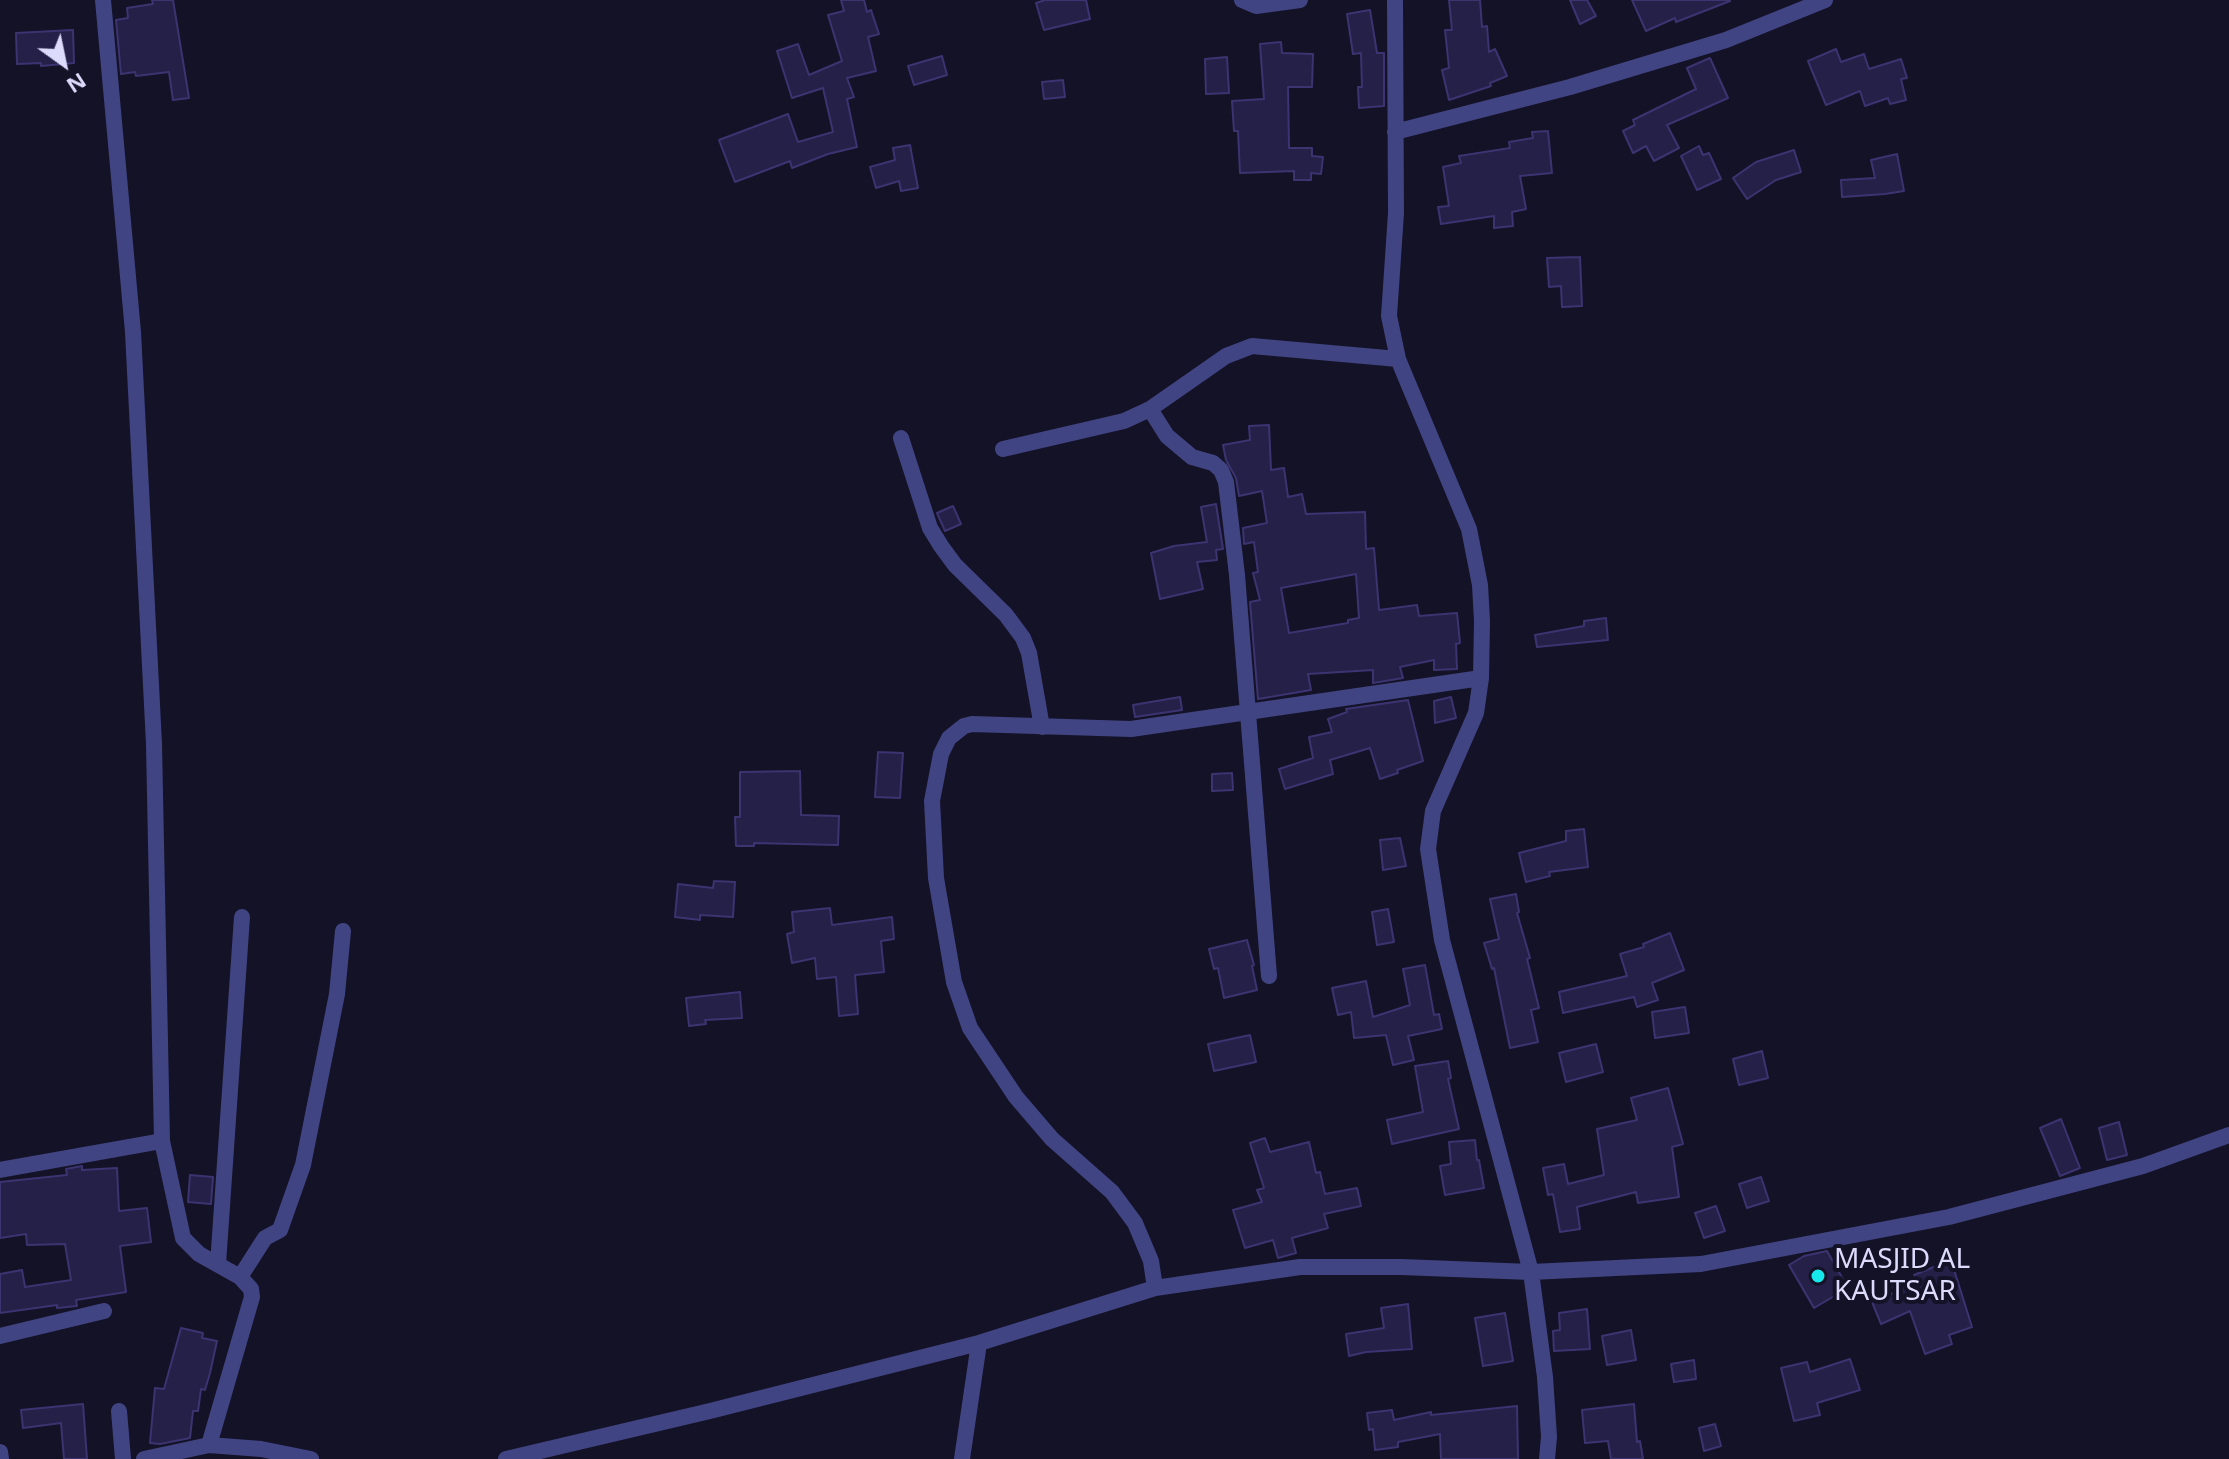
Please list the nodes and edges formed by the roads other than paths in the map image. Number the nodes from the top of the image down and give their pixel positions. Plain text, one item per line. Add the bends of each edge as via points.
1 (103, 0) edge
2 (1242, 0) edge
3 (1300, 0) edge
4 (1395, 0) edge
5 (1825, 0) edge
6 (1395, 132) junction
7 (1398, 359) junction
8 (1150, 409) junction
9 (901, 438) dead end
10 (1003, 449) dead end
11 (1481, 678) junction
12 (1248, 714) junction
13 (1042, 727) junction
14 (242, 917) dead end
15 (343, 931) dead end
16 (1269, 976) dead end
17 (2229, 1135) edge
18 (162, 1141) junction
19 (0, 1170) edge
20 (218, 1264) junction
21 (1531, 1272) junction
22 (240, 1277) junction
23 (1155, 1288) junction
24 (104, 1311) dead end
25 (0, 1336) edge
26 (979, 1343) junction
27 (119, 1411) dead end
28 (209, 1445) junction
29 (0, 1452) edge
30 (260, 1454) edge
31 (1, 1459) edge
32 (123, 1459) edge
33 (144, 1459) edge
34 (311, 1459) edge
35 (506, 1459) edge
36 (962, 1459) edge
37 (1547, 1459) edge

1 - 18 street via 133,332 154,744
2 - 3 street via 1256,6
4 - 6 street
5 - 6 street via 1726,40
6 - 7 street via 1389,316
7 - 8 street via 1252,346 1226,356
7 - 11 street via 1469,529 1480,585
8 - 10 street via 1124,421
8 - 12 street via 1167,436 1192,457 1213,463 1226,482
9 - 13 street via 941,546 1023,638
11 - 12 street
11 - 21 street via 1476,713 1433,811 1428,849 1442,940
12 - 13 street via 1131,729
12 - 16 street
13 - 23 street via 964,726 941,754 932,801 936,878 954,982 970,1028 1016,1097 1052,1139 1112,1192 1135,1223 1151,1261
14 - 20 street
15 - 22 street via 337,994 303,1165 280,1230 265,1238
17 - 21 street via 2143,1166 1934,1219 1701,1264
18 - 19 street
18 - 20 street via 183,1238
20 - 22 street
21 - 23 street via 1300,1267
21 - 37 street via 1545,1377
22 - 28 street via 252,1297
23 - 26 street
24 - 25 street
26 - 35 street
26 - 36 street
27 - 32 street
28 - 30 street
28 - 33 street
29 - 31 street
30 - 34 street

